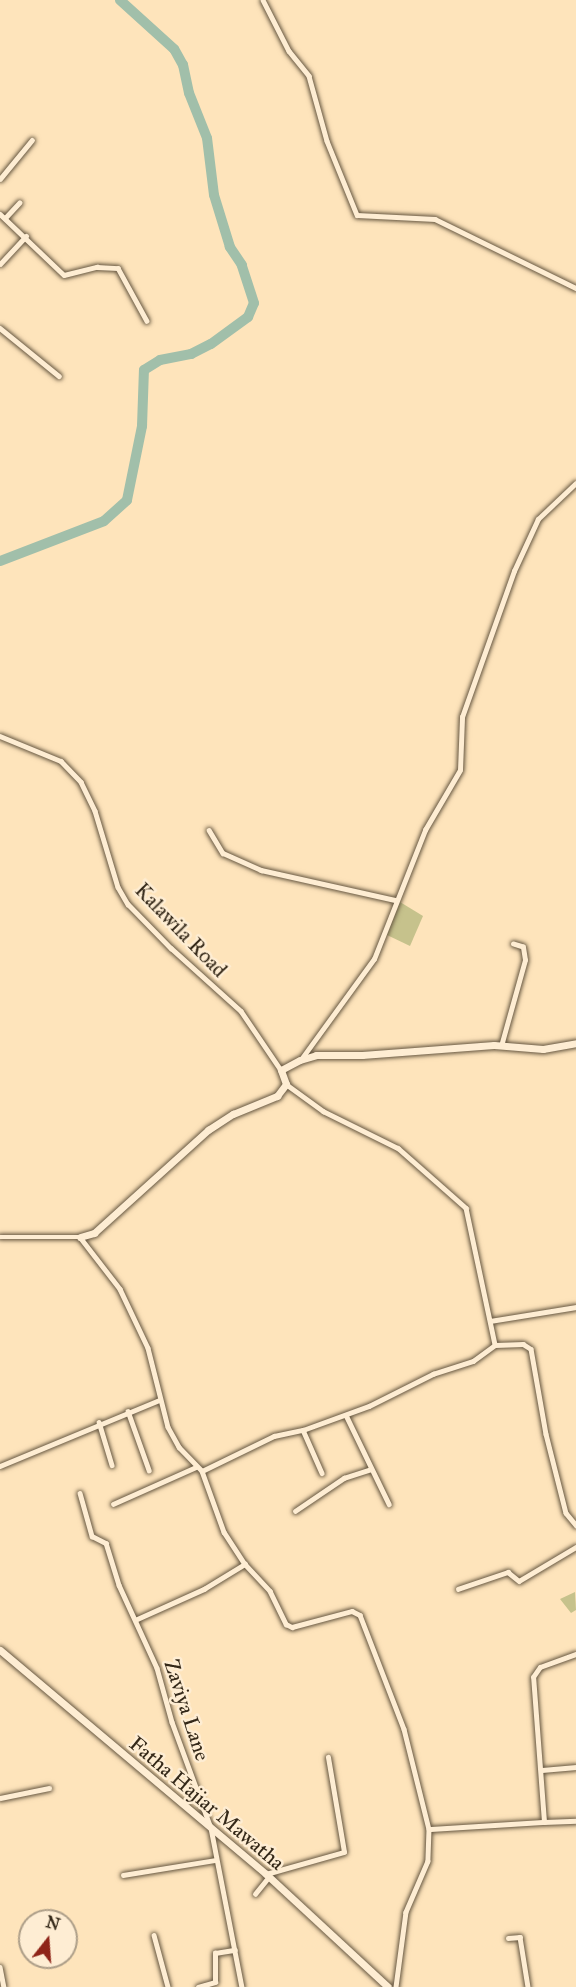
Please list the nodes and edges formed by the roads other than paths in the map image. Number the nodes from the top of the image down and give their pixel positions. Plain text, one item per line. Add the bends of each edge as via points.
1 (263, 0) edge
2 (32, 140) dead end
3 (0, 179) edge
4 (19, 203) dead end
5 (0, 214) edge
6 (5, 218) junction
7 (26, 236) junction
8 (0, 264) edge
9 (576, 288) edge
10 (147, 321) dead end
11 (0, 328) edge
12 (59, 376) dead end
13 (576, 483) edge
14 (0, 736) edge
15 (209, 830) dead end
16 (395, 900) junction
17 (513, 944) dead end
18 (576, 1043) edge
19 (501, 1046) junction
20 (300, 1060) junction
21 (281, 1070) junction
22 (286, 1084) junction
23 (0, 1237) edge
24 (80, 1237) junction
25 (576, 1307) edge
26 (490, 1321) junction
27 (495, 1346) junction
28 (159, 1400) junction
29 (128, 1411) junction
30 (346, 1415) junction
31 (99, 1422) junction
32 (303, 1430) junction
33 (112, 1465) dead end
34 (0, 1466) edge
35 (196, 1467) junction
36 (371, 1469) junction
37 (149, 1470) dead end
38 (202, 1471) junction
39 (322, 1473) dead end
40 (80, 1493) dead end
41 (113, 1504) dead end
42 (390, 1504) dead end
43 (296, 1511) dead end
44 (576, 1525) edge
45 (576, 1547) edge
46 (245, 1564) junction
47 (458, 1589) dead end
48 (135, 1620) junction
49 (0, 1650) edge
50 (576, 1654) edge
51 (328, 1757) dead end
52 (576, 1767) edge
53 (542, 1770) junction
54 (50, 1788) dead end
55 (0, 1798) edge
56 (576, 1821) edge
57 (544, 1822) junction
58 (212, 1828) junction
59 (429, 1829) junction
60 (216, 1860) junction
61 (123, 1875) dead end
62 (267, 1875) junction
63 (255, 1894) dead end
64 (154, 1935) dead end
65 (508, 1938) dead end
66 (235, 1950) junction
67 (0, 1967) edge
68 (4, 1987) edge
69 (168, 1987) edge
70 (198, 1987) edge
71 (242, 1987) edge
72 (388, 1987) edge
73 (396, 1987) edge
74 (528, 1987) edge

1 - 9 street via 289,51 309,76 327,141 357,215 435,219
2 - 3 street
4 - 6 street
5 - 6 street
6 - 7 street
7 - 8 street
7 - 10 street via 64,275 96,267 118,268
11 - 12 street
13 - 16 street via 533,527 462,717 460,771 424,830
14 - 21 street, Kalawila Road via 61,761 81,782 95,811 118,887 128,904 241,1011
15 - 16 street via 223,853 261,870
16 - 20 street via 374,960 311,1051
17 - 19 street via 523,946 525,960
18 - 19 street via 543,1049
19 - 20 street via 316,1055
20 - 21 street
21 - 22 street
22 - 24 street via 277,1096 233,1114 208,1130 94,1233
22 - 26 street via 323,1111 398,1148 466,1208
23 - 24 street
24 - 28 street via 124,1296 148,1348
25 - 26 street
26 - 27 street
27 - 30 street via 473,1361 433,1374
27 - 44 street via 522,1344 531,1349 546,1434 566,1513
28 - 29 street
28 - 35 street via 173,1437
29 - 31 street
29 - 37 street
30 - 32 street
30 - 36 street
31 - 33 street
31 - 34 street
32 - 38 street via 274,1436
32 - 39 street
35 - 38 street
35 - 41 street
36 - 42 street
36 - 43 street via 344,1478
38 - 46 street via 224,1532
40 - 48 street, Zaviya Lane via 92,1536 106,1543
45 - 47 street via 519,1581 508,1572
46 - 48 street via 204,1589
46 - 59 street via 270,1591 286,1624 292,1627 352,1611 360,1615 404,1729
48 - 58 street, Zaviya Lane via 157,1668 172,1722
49 - 58 street, Fatha Hajiar Mawatha
50 - 53 street via 540,1667 533,1677
51 - 62 street via 344,1852
52 - 53 street
53 - 57 street
54 - 55 street
56 - 57 street
57 - 59 street
58 - 60 street, Zaviya Lane
58 - 62 street, Fatha Hajiar Mawatha
59 - 73 street via 428,1861 406,1912
60 - 61 street
60 - 66 street, Zaviya Lane
62 - 63 street
62 - 72 street, Fatha Hajiar Mawatha
64 - 69 street
65 - 74 street via 520,1937
66 - 70 street via 215,1953 215,1982
66 - 71 street, Zaviya Lane
67 - 68 street

